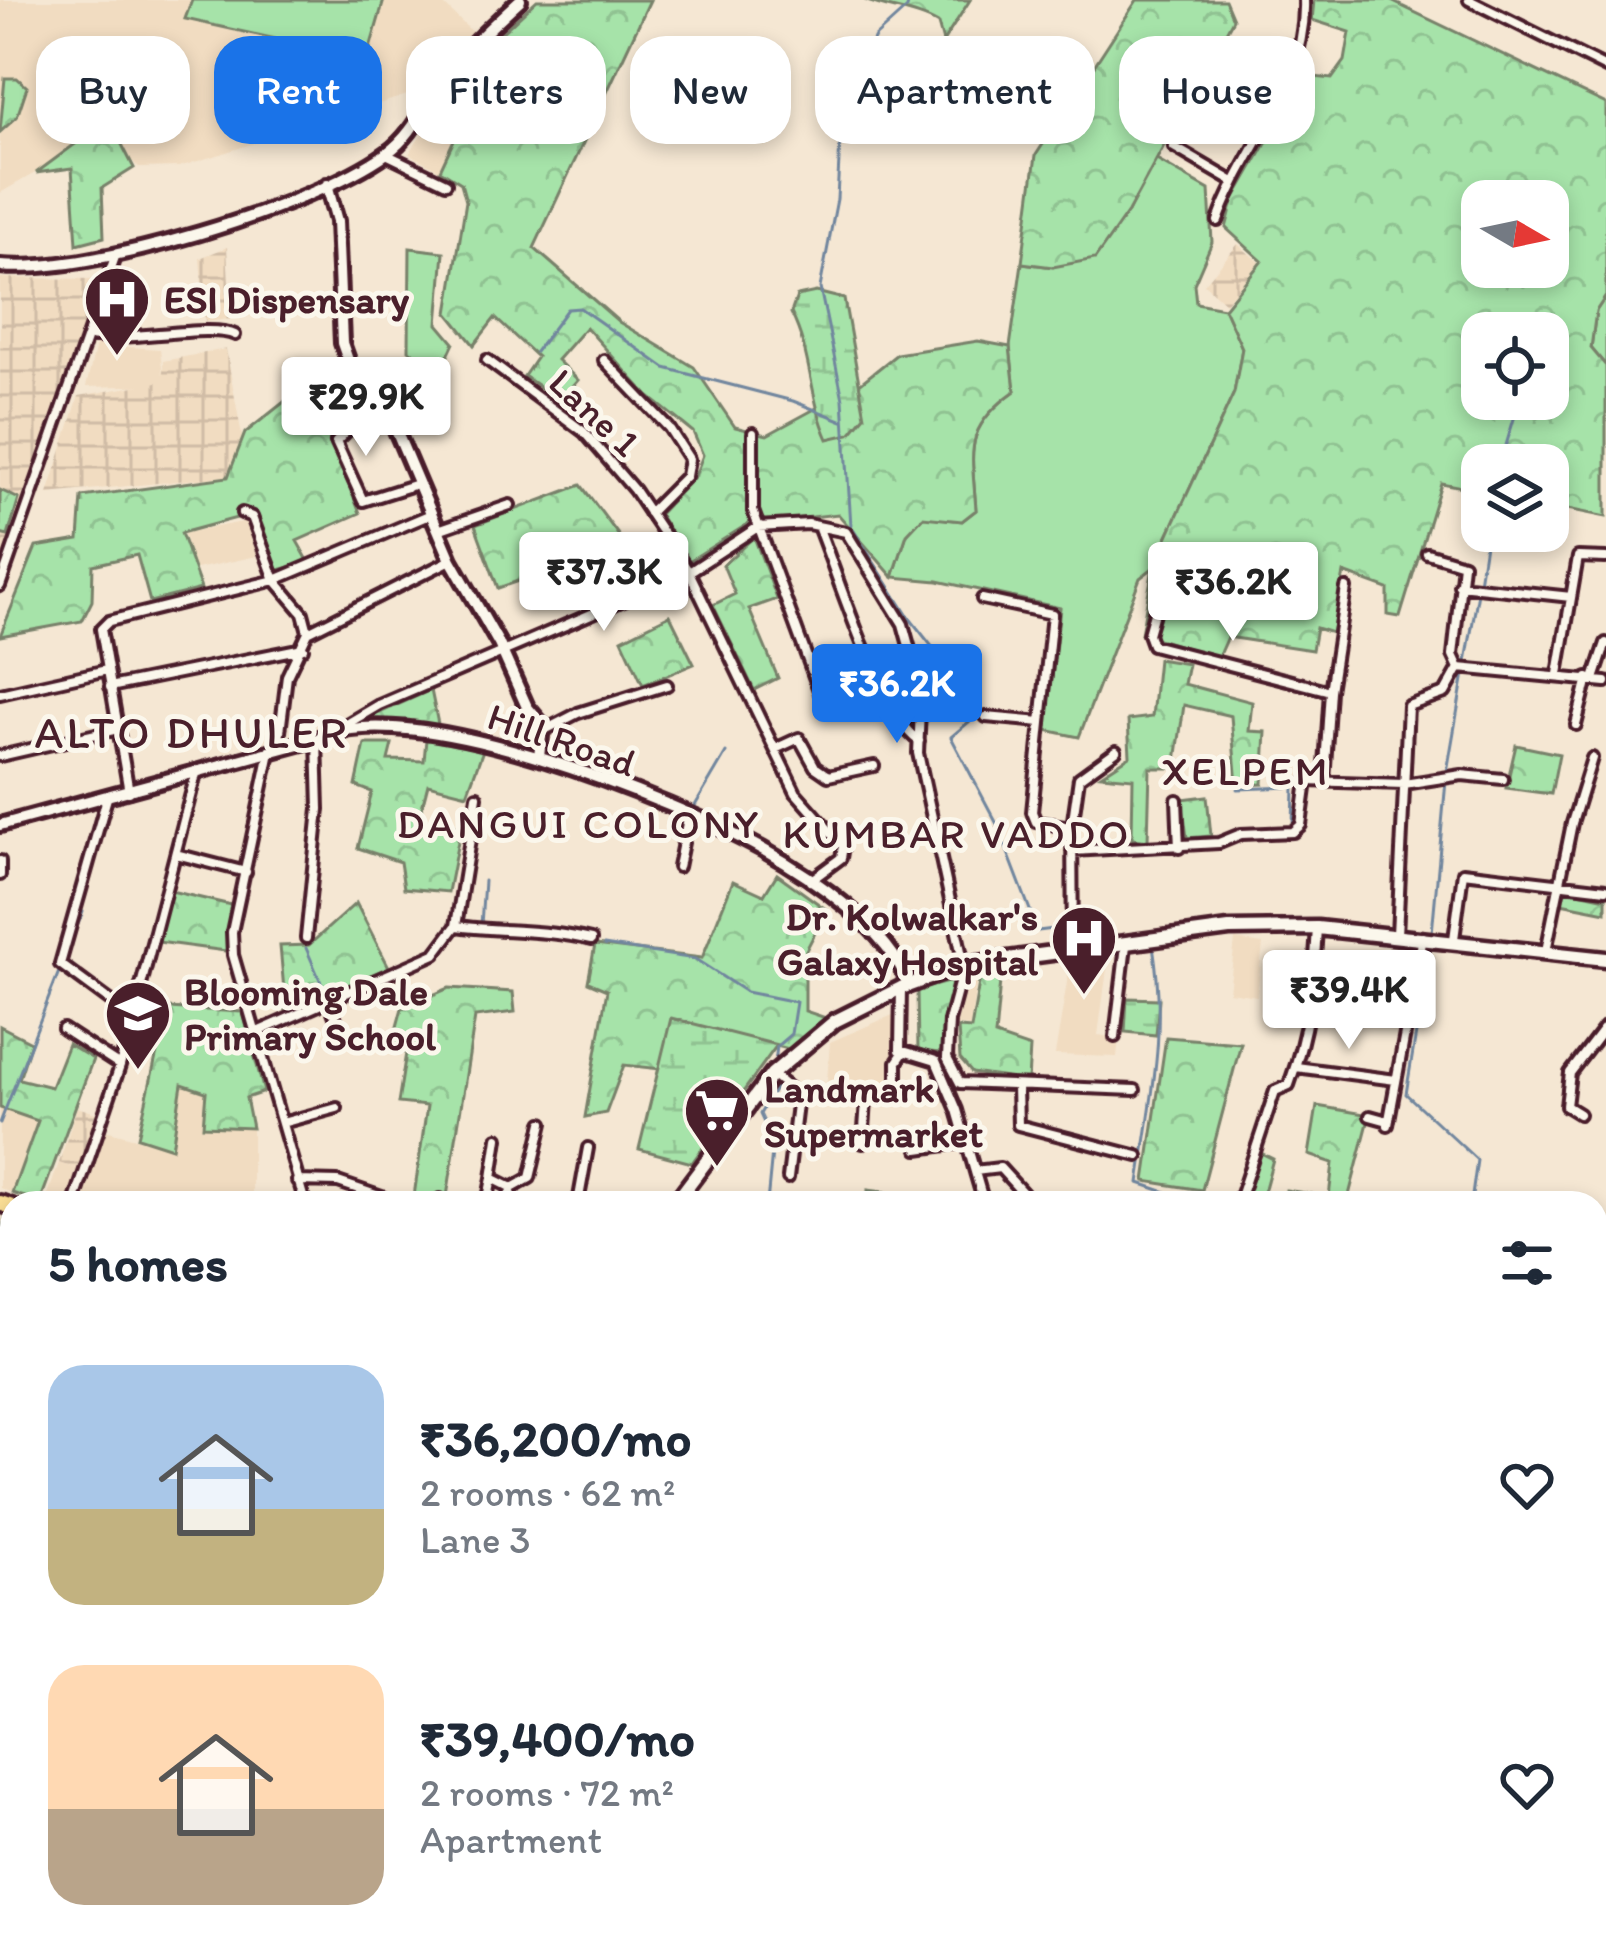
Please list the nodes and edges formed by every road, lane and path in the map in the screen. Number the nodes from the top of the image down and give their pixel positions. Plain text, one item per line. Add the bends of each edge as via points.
1 (520, 0) edge
2 (1304, 0) edge
3 (1468, 0) edge
4 (1606, 68) edge
5 (1176, 144) edge
6 (386, 154) junction
7 (1232, 182) junction
8 (446, 183) dead end
9 (327, 185) junction
10 (1218, 221) dead end
11 (117, 253) junction
12 (0, 266) edge
13 (235, 335) dead end
14 (90, 336) junction
15 (487, 360) dead end
16 (604, 360) dead end
17 (378, 400) junction
18 (753, 433) dead end
19 (417, 484) junction
20 (510, 505) dead end
21 (242, 513) dead end
22 (649, 513) junction
23 (429, 515) junction
24 (758, 527) junction
25 (819, 529) junction
26 (437, 531) junction
27 (1426, 553) dead end
28 (1606, 558) edge
29 (451, 560) junction
30 (689, 572) junction
31 (275, 580) junction
32 (1162, 584) dead end
33 (1459, 585) junction
34 (0, 586) edge
35 (1346, 588) dead end
36 (1571, 597) junction
37 (982, 599) dead end
38 (308, 632) junction
39 (1606, 643) edge
40 (303, 648) junction
41 (502, 656) junction
42 (1459, 668) junction
43 (107, 670) junction
44 (1558, 674) junction
45 (1591, 679) junction
46 (1606, 682) edge
47 (667, 685) dead end
48 (110, 687) junction
49 (1330, 691) junction
50 (0, 694) edge
51 (823, 701) dead end
52 (986, 717) dead end
53 (1041, 722) junction
54 (1576, 725) dead end
55 (340, 728) junction
56 (118, 729) junction
57 (544, 731) junction
58 (317, 740) junction
59 (919, 740) junction
60 (775, 749) junction
61 (274, 750) junction
62 (1117, 752) dead end
63 (0, 756) edge
64 (539, 758) junction
65 (1592, 758) dead end
66 (874, 766) dead end
67 (196, 774) junction
68 (1503, 779) dead end
69 (1324, 781) junction
70 (1404, 784) junction
71 (129, 792) junction
72 (477, 796) dead end
73 (107, 798) junction
74 (1177, 800) dead end
75 (688, 818) junction
76 (0, 826) edge
77 (1072, 827) junction
78 (1179, 848) junction
79 (1072, 851) junction
80 (176, 854) junction
81 (0, 861) edge
82 (677, 867) dead end
83 (246, 872) junction
84 (0, 875) edge
85 (810, 881) junction
86 (1561, 881) junction
87 (1606, 889) edge
88 (456, 926) junction
89 (1317, 928) junction
90 (1397, 935) junction
91 (1424, 936) junction
92 (306, 938) dead end
93 (1454, 939) junction
94 (591, 940) dead end
95 (1126, 945) junction
96 (1546, 951) junction
97 (1073, 954) junction
98 (1606, 959) edge
99 (964, 965) junction
100 (905, 986) junction
101 (329, 1001) junction
102 (1313, 1002) junction
103 (1409, 1012) junction
104 (133, 1017) junction
105 (1606, 1025) edge
106 (63, 1029) dead end
107 (255, 1033) junction
108 (341, 1033) dead end
109 (1115, 1037) dead end
110 (904, 1053) junction
111 (120, 1066) junction
112 (1296, 1067) junction
113 (772, 1074) junction
114 (1396, 1080) junction
115 (1017, 1087) junction
116 (1135, 1090) dead end
117 (337, 1108) dead end
118 (1579, 1114) dead end
119 (1370, 1116) dead end
120 (282, 1123) junction
121 (543, 1123) dead end
122 (499, 1138) dead end
123 (967, 1142) junction
124 (863, 1143) dead end
125 (587, 1148) dead end
126 (918, 1149) dead end
127 (1138, 1156) dead end
128 (975, 1171) junction
129 (492, 1178) junction
130 (788, 1178) dead end
131 (298, 1185) junction
132 (512, 1188) junction
133 (78, 1191) edge
134 (297, 1191) edge
135 (300, 1191) edge
136 (364, 1191) edge
137 (489, 1191) edge
138 (511, 1191) edge
139 (580, 1191) edge
140 (685, 1191) edge
141 (981, 1191) edge
142 (1021, 1191) edge
143 (1242, 1191) edge

1 - 6 street via 476,40 412,131
2 - 7 street via 1292,79
3 - 4 street
5 - 7 street
6 - 8 street
6 - 9 street
7 - 10 street
9 - 11 street
9 - 17 street via 337,221 342,343
11 - 12 street
11 - 14 street
13 - 14 street via 223,328 151,339
14 - 34 street
15 - 22 street, Lane 1 via 584,432
16 - 22 street via 689,459 686,476
17 - 19 street
17 - 19 street via 336,442 354,486 363,501
18 - 24 street via 749,482
19 - 23 street
20 - 26 street
21 - 31 street via 252,517
22 - 30 street, Lane 1
23 - 26 street
23 - 31 street
24 - 25 street
24 - 30 street
24 - 51 street
25 - 59 street via 883,698 903,731
25 - 59 street via 846,532 902,624 921,688
26 - 29 street
27 - 33 street via 1463,564
28 - 36 street via 1578,557
29 - 38 street
29 - 41 street
30 - 41 street
30 - 60 street, Lane 1
31 - 38 street
31 - 43 street via 109,621 101,628
32 - 49 street via 1152,645
33 - 36 street
33 - 42 street
35 - 49 street
36 - 44 street
37 - 53 street via 1052,614
38 - 40 street
39 - 45 street
40 - 48 street
40 - 61 street via 287,676
41 - 55 street
41 - 57 street
42 - 44 street
42 - 70 street via 1445,693 1408,706
43 - 48 street
43 - 50 street
44 - 45 street
45 - 46 street
45 - 54 street
47 - 57 street
48 - 56 street
49 - 69 street
52 - 53 street
53 - 77 street via 1032,812 1036,822
55 - 58 street
55 - 64 street, Hill Road via 442,734
56 - 63 street
56 - 71 street
57 - 64 street
58 - 61 street
58 - 92 street
59 - 99 street
60 - 66 street via 799,738 828,776
60 - 85 street, Lane 1 via 796,793 843,846 841,857
61 - 67 street
61 - 83 street
62 - 77 street via 1079,778
64 - 75 street, Hill Road
65 - 86 street
67 - 71 street
67 - 80 street
68 - 70 street via 1462,775
69 - 70 street
69 - 78 street via 1303,786 1301,824 1293,832
70 - 90 street
71 - 73 street
72 - 88 street
73 - 76 street
73 - 104 street via 60,964
74 - 78 street
75 - 82 street
75 - 85 street, Hill Road
77 - 79 street
78 - 79 street
79 - 97 street
80 - 83 street
80 - 104 street
81 - 84 street
83 - 107 street via 233,955
85 - 100 street, Hill Road via 901,964
86 - 87 street
86 - 93 street via 1462,872
86 - 96 street
88 - 94 street via 515,934 529,927
88 - 101 street via 435,954
89 - 90 main road
89 - 95 main road via 1229,929
89 - 102 street
90 - 91 main road
91 - 93 main road
91 - 103 street
93 - 96 main road
95 - 97 main road
95 - 109 street
96 - 98 main road
97 - 99 main road
99 - 100 main road
99 - 115 street via 946,1058 960,1083
100 - 110 street
100 - 113 main road via 835,1021
101 - 107 street
101 - 108 street
102 - 103 street
102 - 112 street
103 - 114 street
104 - 111 street
105 - 118 street via 1570,1073 1567,1106
106 - 111 street
107 - 120 street
110 - 123 street via 936,1061
110 - 124 street via 897,1095 866,1101
111 - 133 street
112 - 114 street
112 - 143 street via 1289,1085 1274,1091
113 - 130 street via 798,1096
113 - 140 main road
114 - 119 street via 1388,1123
115 - 116 street
115 - 127 street via 1018,1125
117 - 120 street
120 - 131 street
121 - 132 street via 530,1178
122 - 129 street
123 - 126 street
123 - 128 street
125 - 139 street
128 - 141 street
128 - 142 street via 1000,1168
129 - 132 street
129 - 137 street
131 - 134 street
131 - 135 street
131 - 136 street via 338,1182
132 - 138 street

